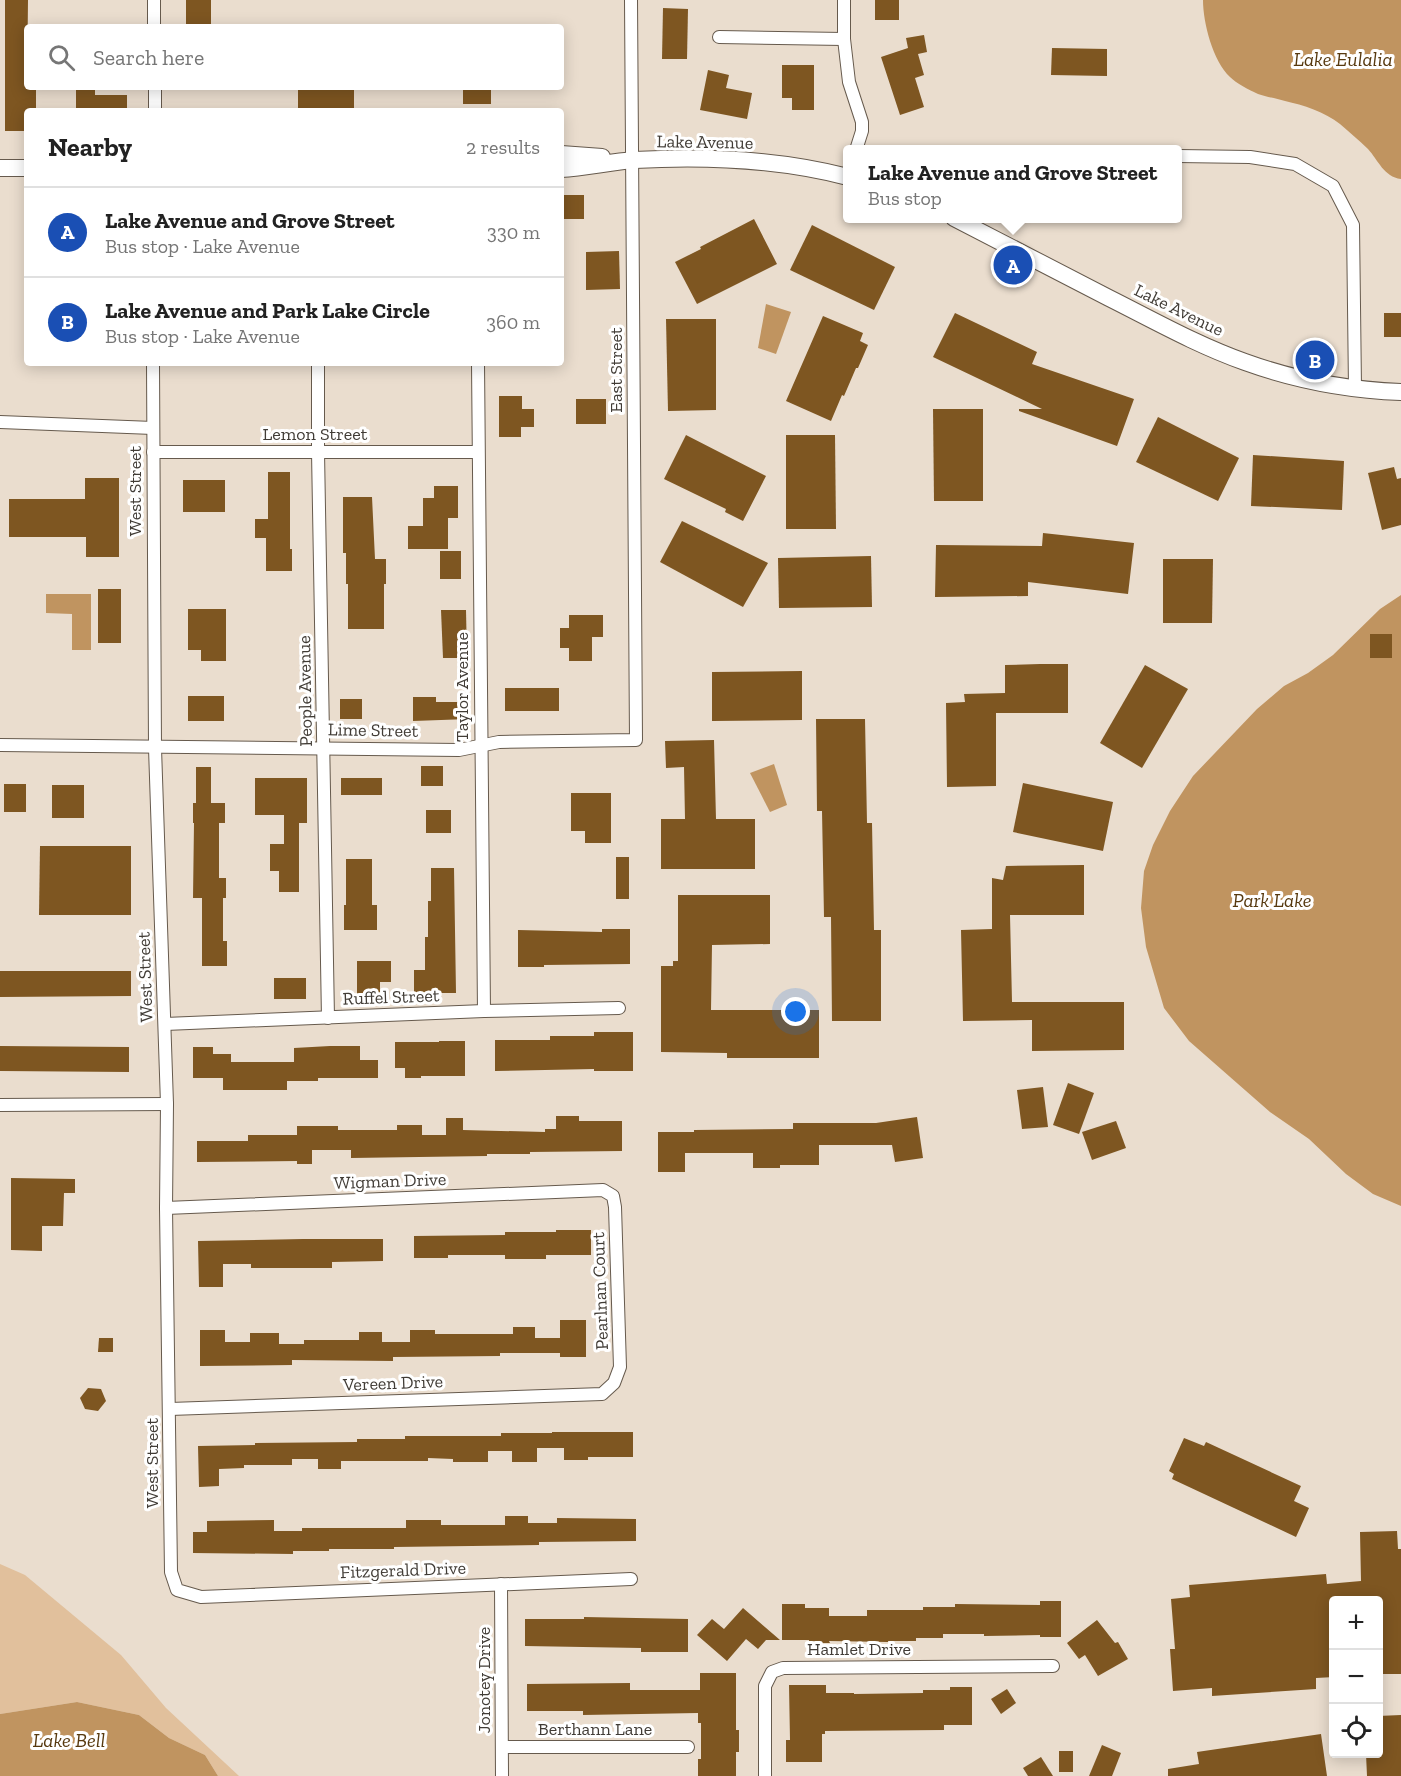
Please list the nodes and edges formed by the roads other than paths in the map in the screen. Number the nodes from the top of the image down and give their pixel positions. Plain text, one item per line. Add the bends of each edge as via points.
1 (154, 0) edge
2 (631, 0) edge
3 (844, 0) edge
4 (154, 24) edge
5 (719, 37) dead end
6 (844, 39) junction
7 (155, 90) edge
8 (155, 108) edge
9 (857, 145) edge
10 (564, 154) edge
11 (1182, 156) edge
12 (633, 160) junction
13 (0, 168) edge
14 (24, 168) edge
15 (564, 169) edge
16 (843, 174) edge
17 (962, 223) edge
18 (153, 366) edge
19 (318, 366) edge
20 (478, 366) edge
21 (1354, 388) junction
22 (1401, 392) edge
23 (0, 422) edge
24 (153, 428) junction
25 (153, 452) junction
26 (318, 452) junction
27 (478, 452) junction
28 (636, 741) joint
29 (0, 745) edge
30 (481, 746) junction
31 (155, 748) junction
32 (324, 748) junction
33 (619, 1008) dead end
34 (484, 1011) junction
35 (328, 1018) junction
36 (165, 1024) junction
37 (167, 1104) junction
38 (0, 1105) edge
39 (613, 1196) joint
40 (166, 1208) junction
41 (614, 1383) joint
42 (170, 1408) junction
43 (631, 1579) dead end
44 (501, 1584) junction
45 (177, 1590) joint
46 (1053, 1666) dead end
47 (502, 1747) junction
48 (688, 1747) dead end
49 (502, 1776) edge
50 (765, 1776) edge

1 - 4 street
2 - 12 street, East Street
3 - 6 street
5 - 6 street
6 - 9 street via 849,82 862,122
7 - 8 street
10 - 12 main road
11 - 21 street via 1250,157 1295,164 1333,186 1353,225
12 - 15 main road
12 - 16 main road, Lake Avenue via 741,160
12 - 28 street, East Street
13 - 14 main road
17 - 21 main road, Lake Avenue via 1224,354 1285,375
18 - 24 street, West Street
19 - 26 street, People Avenue
20 - 27 street, Taylor Avenue
21 - 22 main road, Lake Avenue
23 - 24 street
24 - 25 street, West Street
25 - 26 street, Lemon Street
25 - 31 street, West Street
26 - 27 street, Lemon Street
26 - 32 street, People Avenue
27 - 30 street, Taylor Avenue
28 - 30 street, Lime Street via 499,742
29 - 31 street, Lime Street
30 - 32 street, Lime Street via 459,750
30 - 34 street, Taylor Avenue
31 - 32 street, Lime Street
31 - 36 street, West Street
32 - 35 street, People Avenue
33 - 34 street, Ruffel Street
34 - 35 street, Ruffel Street
35 - 36 street, Ruffel Street
36 - 37 street, West Street
37 - 38 street
37 - 40 street, West Street
39 - 40 street, Wigman Drive via 603,1190
39 - 41 street, Pearlnan Court via 620,1367
40 - 42 street, West Street
41 - 42 street, Vereen Drive via 602,1395
42 - 45 street, West Street via 171,1572
43 - 44 street, Fitzgerald Drive
44 - 45 street, Fitzgerald Drive via 201,1597
44 - 47 street, Jonotey Drive
46 - 50 street, Hamlet Drive via 783,1668 772,1672 765,1686
47 - 48 street, Berthann Lane
47 - 49 street, Jonotey Drive

